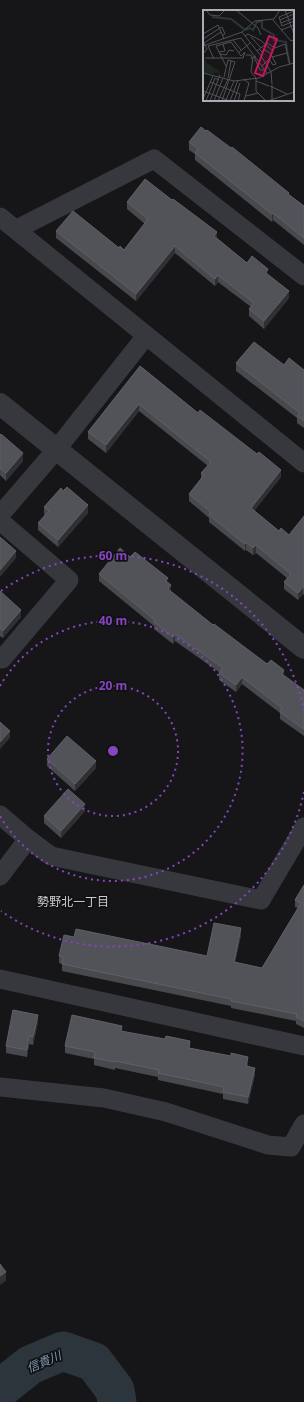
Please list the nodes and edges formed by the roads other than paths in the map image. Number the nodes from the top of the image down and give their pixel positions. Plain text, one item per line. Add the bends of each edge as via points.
1 (0, 217) edge
2 (17, 229) junction
3 (304, 276) edge
4 (146, 336) junction
5 (0, 404) edge
6 (56, 450) junction
7 (304, 463) edge
8 (0, 515) edge
9 (0, 521) edge
10 (304, 648) edge
11 (0, 658) edge
12 (0, 815) edge
13 (304, 827) edge
14 (28, 839) junction
15 (0, 876) edge
16 (0, 979) edge
17 (304, 1046) edge
18 (0, 1087) edge
19 (304, 1124) edge

1 - 2 street
2 - 3 street via 154,159
2 - 4 street
4 - 6 street
4 - 7 street
5 - 6 street
6 - 8 street
6 - 10 street
9 - 11 street via 69,580 2,659
12 - 14 street
13 - 14 street via 262,900 51,856
14 - 15 street
16 - 17 street
18 - 19 street via 104,1098 166,1112 268,1145 291,1148

